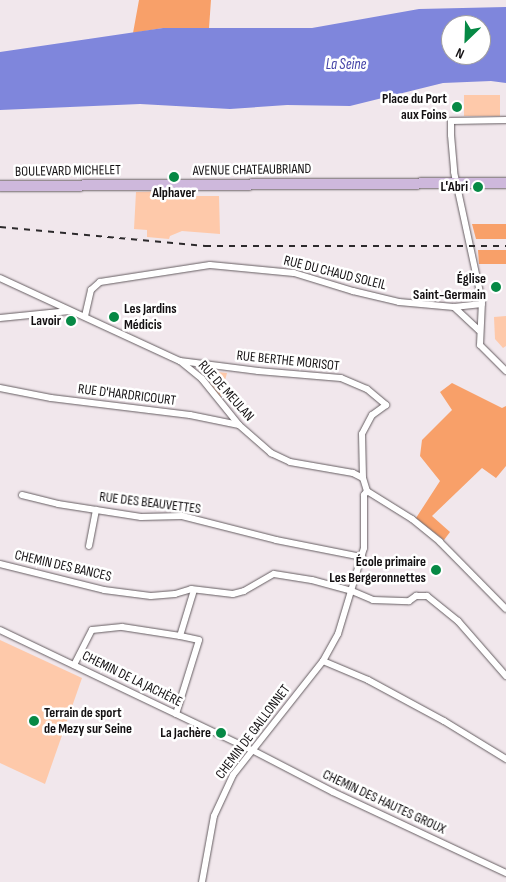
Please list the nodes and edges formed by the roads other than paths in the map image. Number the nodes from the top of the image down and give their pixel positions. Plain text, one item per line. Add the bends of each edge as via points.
1 (506, 120) edge
2 (506, 177) edge
3 (456, 180) junction
4 (506, 183) edge
5 (136, 184) joint
6 (0, 186) edge
7 (0, 278) edge
8 (482, 302) junction
9 (454, 307) junction
10 (72, 310) junction
11 (85, 316) junction
12 (0, 318) edge
13 (479, 330) junction
14 (180, 361) junction
15 (506, 371) edge
16 (0, 388) edge
17 (237, 423) junction
18 (363, 478) junction
19 (367, 491) junction
20 (22, 495) dead end
21 (96, 510) junction
22 (89, 546) dead end
23 (362, 556) junction
24 (0, 564) edge
25 (194, 590) junction
26 (352, 591) junction
27 (506, 609) edge
28 (0, 630) edge
29 (180, 636) junction
30 (323, 660) junction
31 (74, 665) junction
32 (506, 676) edge
33 (176, 714) junction
34 (252, 750) junction
35 (506, 759) edge
36 (506, 873) edge
37 (202, 882) edge

1 - 3 street via 451,121
2 - 3 main road, AVENUE CHATEAUBRIAND
3 - 4 main road, AVENUE CHATEAUBRIAND
3 - 5 main road, AVENUE CHATEAUBRIAND
3 - 8 street
5 - 6 main road, BOULEVARD MICHELET
7 - 10 street, RUE DE MEULAN
8 - 9 street, RUE DU CHAUD SOLEIL
8 - 13 street
9 - 11 street, RUE DU CHAUD SOLEIL via 399,302 294,273 210,265 122,276 100,282 91,290
9 - 13 street
10 - 11 street, RUE DE MEULAN
10 - 12 street
11 - 14 street, RUE DE MEULAN
13 - 15 street via 480,345
14 - 17 street, RUE DE MEULAN via 202,379
14 - 18 street, RUE BERTHE MORISOT via 341,378 367,389 386,405 372,415 362,434
16 - 17 street, RUE D'HARDRICOURT
17 - 18 street, RUE DE MEULAN via 285,461 353,473
18 - 19 street
19 - 23 street, CHEMIN DE GAILLONNET via 364,495
19 - 27 street via 412,519 440,542
20 - 21 street, RUE DES BEAUVETTES
21 - 22 street
21 - 23 street, RUE DES BEAUVETTES via 141,517 182,516 276,540
23 - 26 street, CHEMIN DE GAILLONNET
24 - 25 street, CHEMIN DES BANCES via 104,590 151,596
25 - 26 street, CHEMIN DES BANCES via 233,594 274,574
25 - 29 street
26 - 30 street, CHEMIN DE GAILLONNET via 338,634
26 - 32 street, CHEMIN DES BANCES via 373,600 409,601 416,596 427,596 458,621
28 - 31 street, CHEMIN DE LA JACHÈRE
29 - 31 street via 122,627 92,630
29 - 33 street via 199,640
30 - 34 street, CHEMIN DE GAILLONNET
30 - 35 street via 444,721
31 - 33 street, CHEMIN DE LA JACHÈRE
33 - 34 street, CHEMIN DE LA JACHÈRE
34 - 36 street, CHEMIN DES HAUTES GROUX
34 - 37 street, CHEMIN DE GAILLONNET via 233,775 214,816

